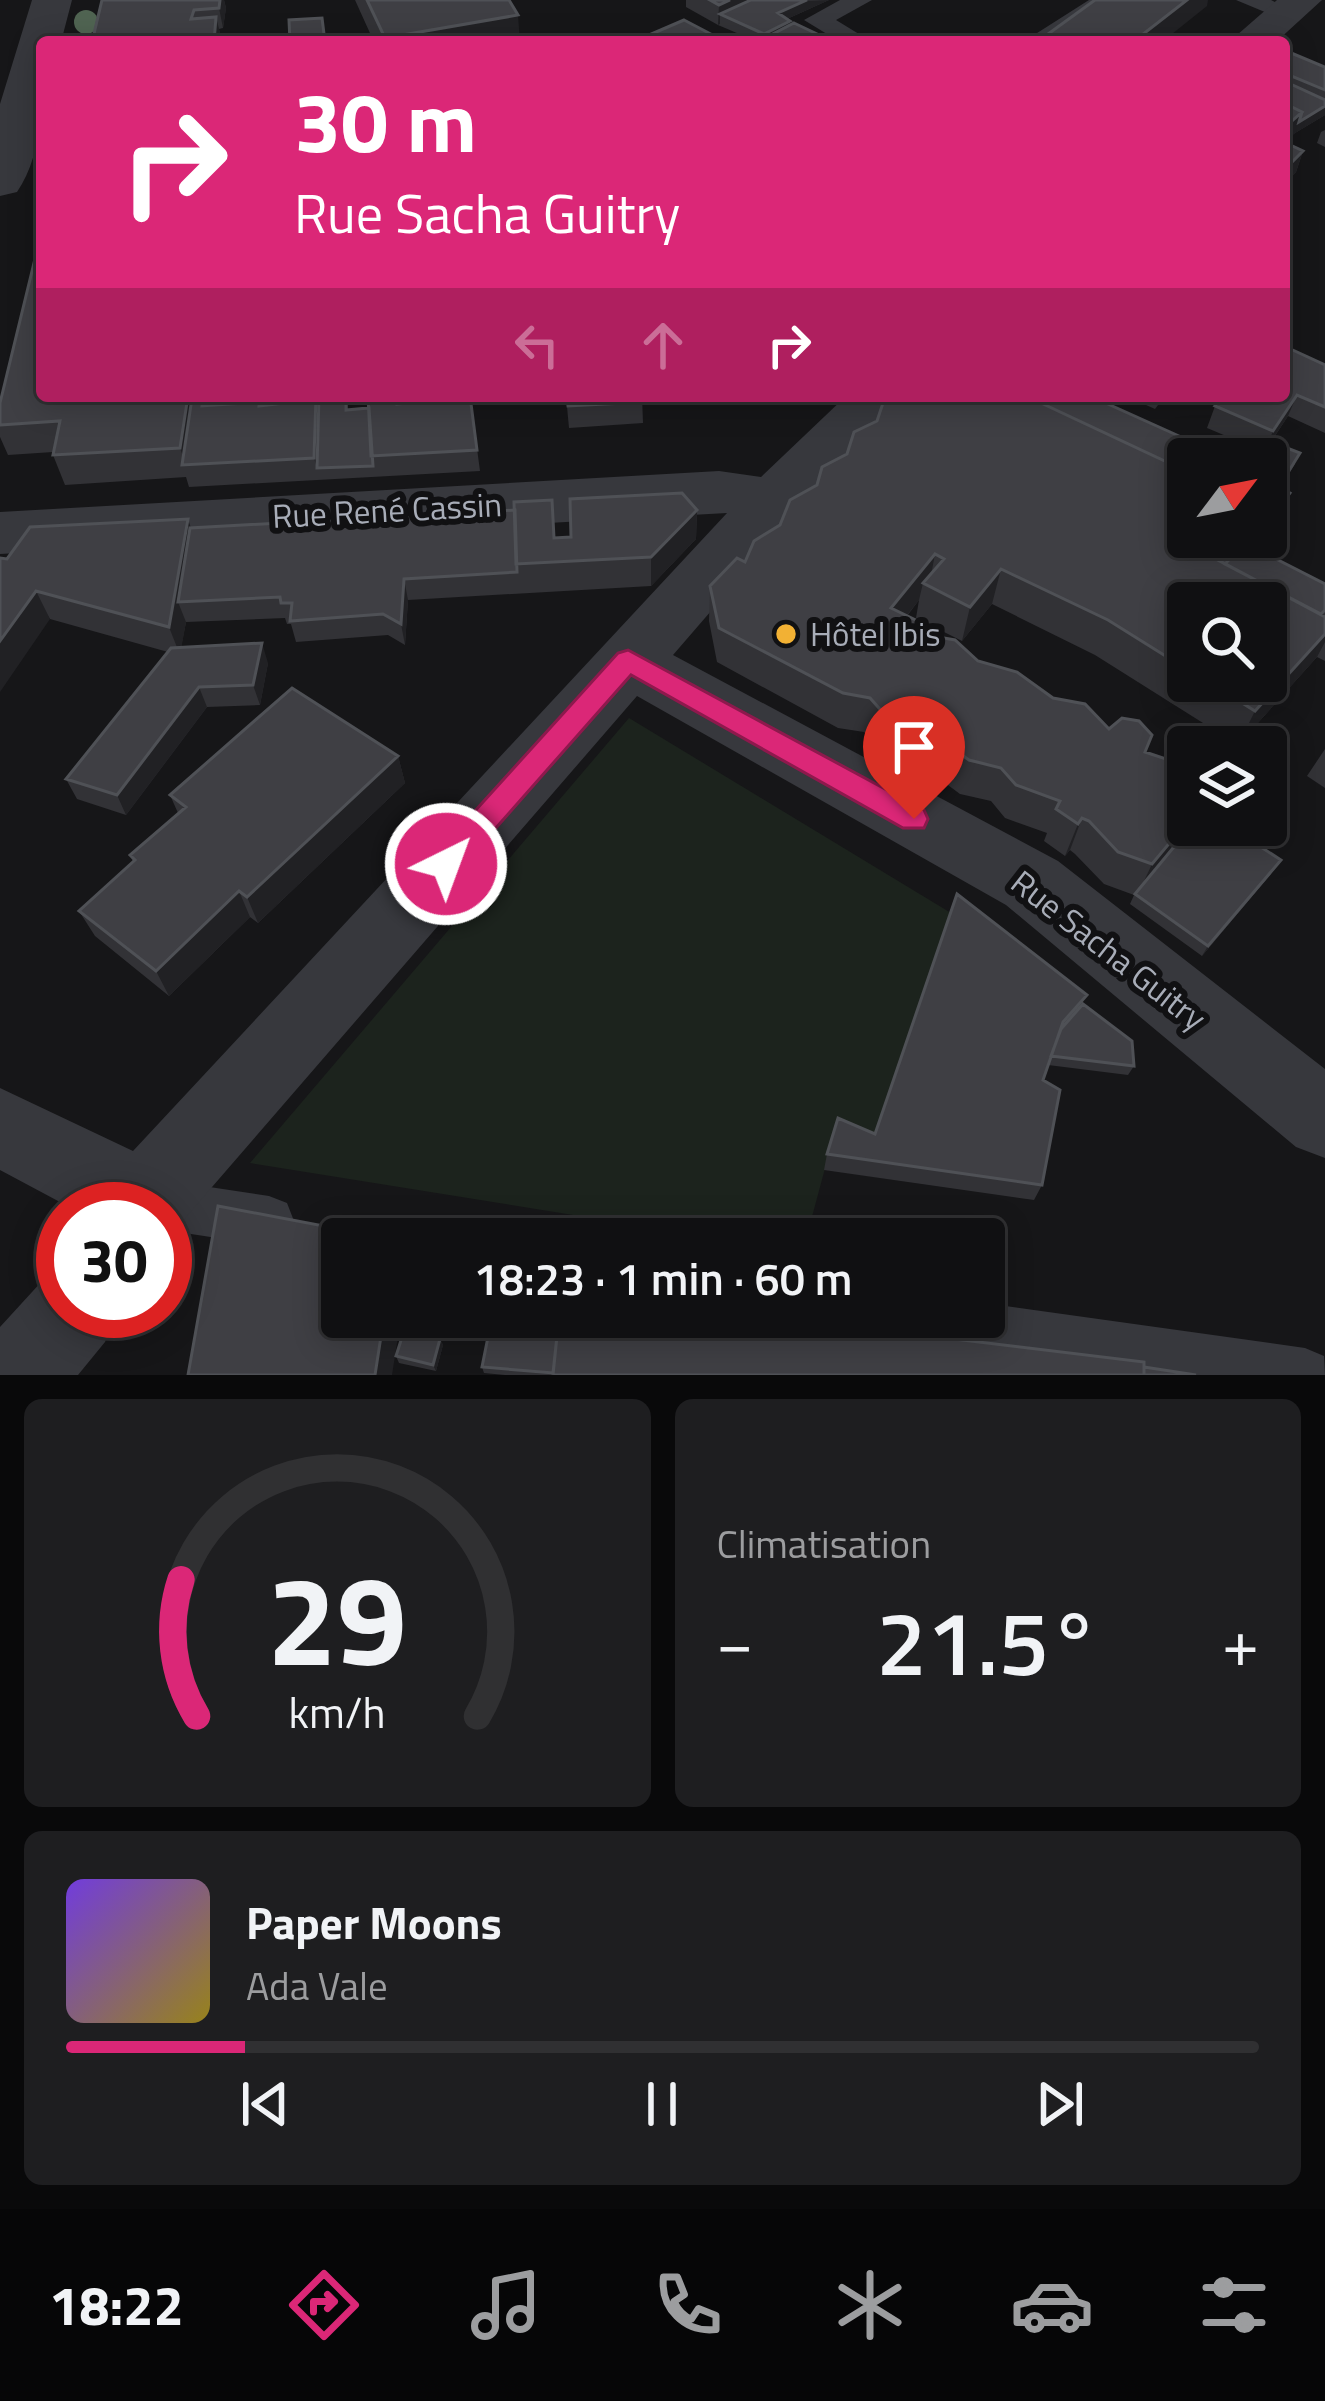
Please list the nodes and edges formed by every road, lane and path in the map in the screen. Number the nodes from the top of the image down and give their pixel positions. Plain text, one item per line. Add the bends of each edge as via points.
1 (52, 0) edge
2 (860, 0) edge
3 (1106, 0) edge
4 (42, 36) edge
5 (847, 36) edge
6 (1046, 36) edge
7 (36, 56) edge
8 (0, 182) edge
9 (873, 402) edge
10 (773, 500) junction
11 (0, 533) edge
12 (628, 661) junction
13 (1325, 1119) edge
14 (0, 1128) edge
15 (103, 1182) edge
16 (161, 1182) edge
17 (192, 1213) edge
18 (318, 1229) edge
19 (1005, 1333) edge
20 (1305, 1375) edge

1 - 4 street
2 - 5 lane via 816,20
3 - 6 lane
7 - 8 street
9 - 10 street
10 - 11 street, Rue René Cassin via 718,491
10 - 12 street
12 - 13 street, Rue Sacha Guitry via 1032,883
12 - 16 street
14 - 15 street
17 - 18 lane
19 - 20 lane

